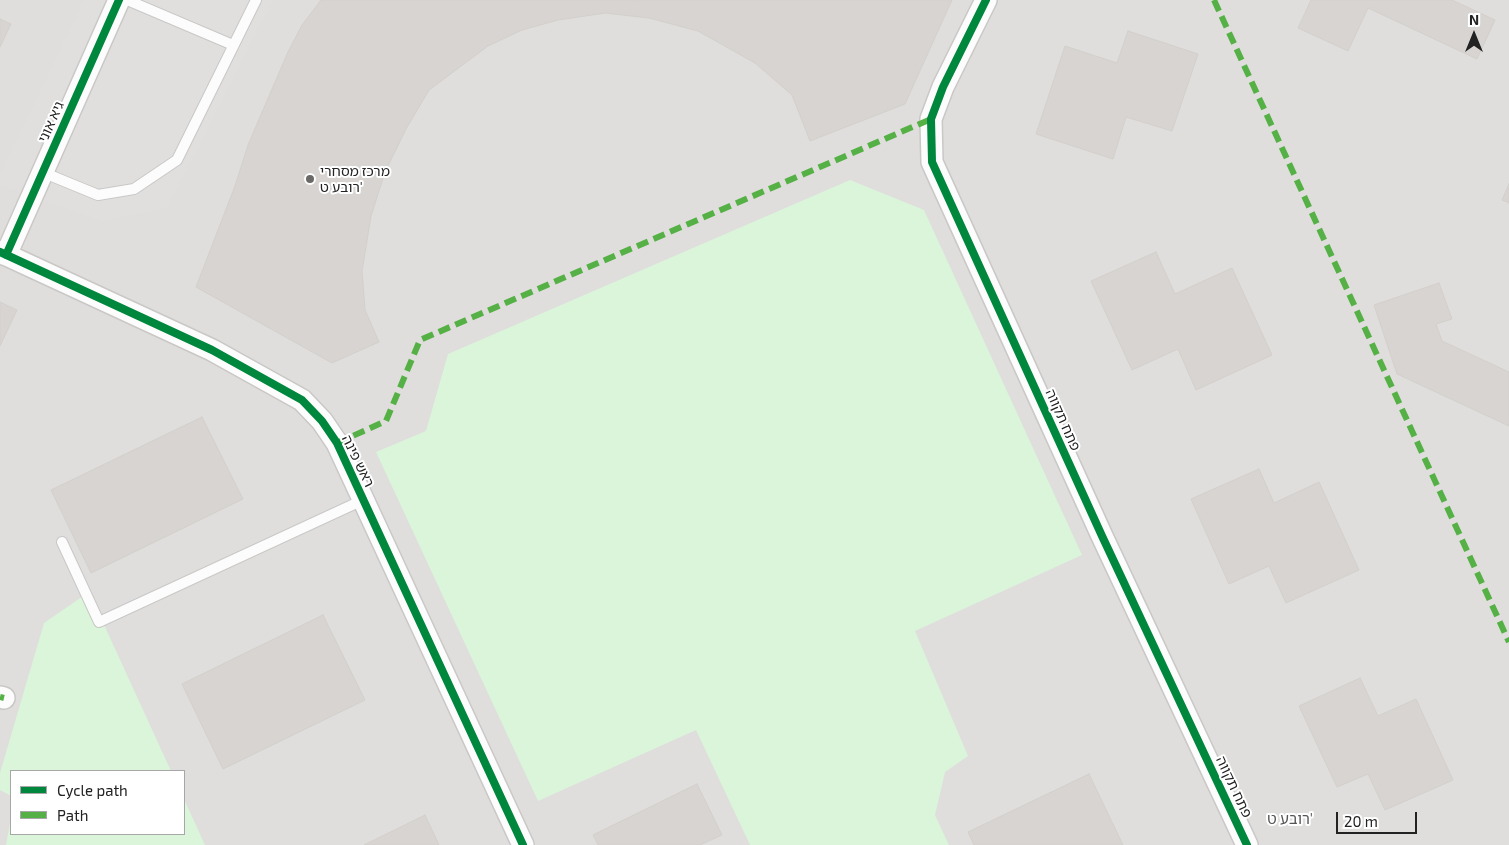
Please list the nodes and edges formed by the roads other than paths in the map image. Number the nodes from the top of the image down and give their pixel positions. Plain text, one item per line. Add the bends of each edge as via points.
1 (119, 0) edge
2 (127, 0) edge
3 (256, 0) edge
4 (986, 0) edge
5 (234, 45) junction
6 (42, 172) junction
7 (3, 253) edge
8 (363, 500) junction
9 (62, 542) dead end
10 (523, 845) edge
11 (1247, 845) edge

1 - 6 street, גיא אוני
2 - 5 lane
3 - 5 lane
4 - 11 street, פתח תקווה via 943,87 931,119 932,162
5 - 6 lane via 177,160 134,189 98,195
6 - 7 street, גיא אוני
7 - 8 street, ראש פינה via 212,350 302,400 337,443
8 - 9 lane via 99,622
8 - 10 street, ראש פינה

